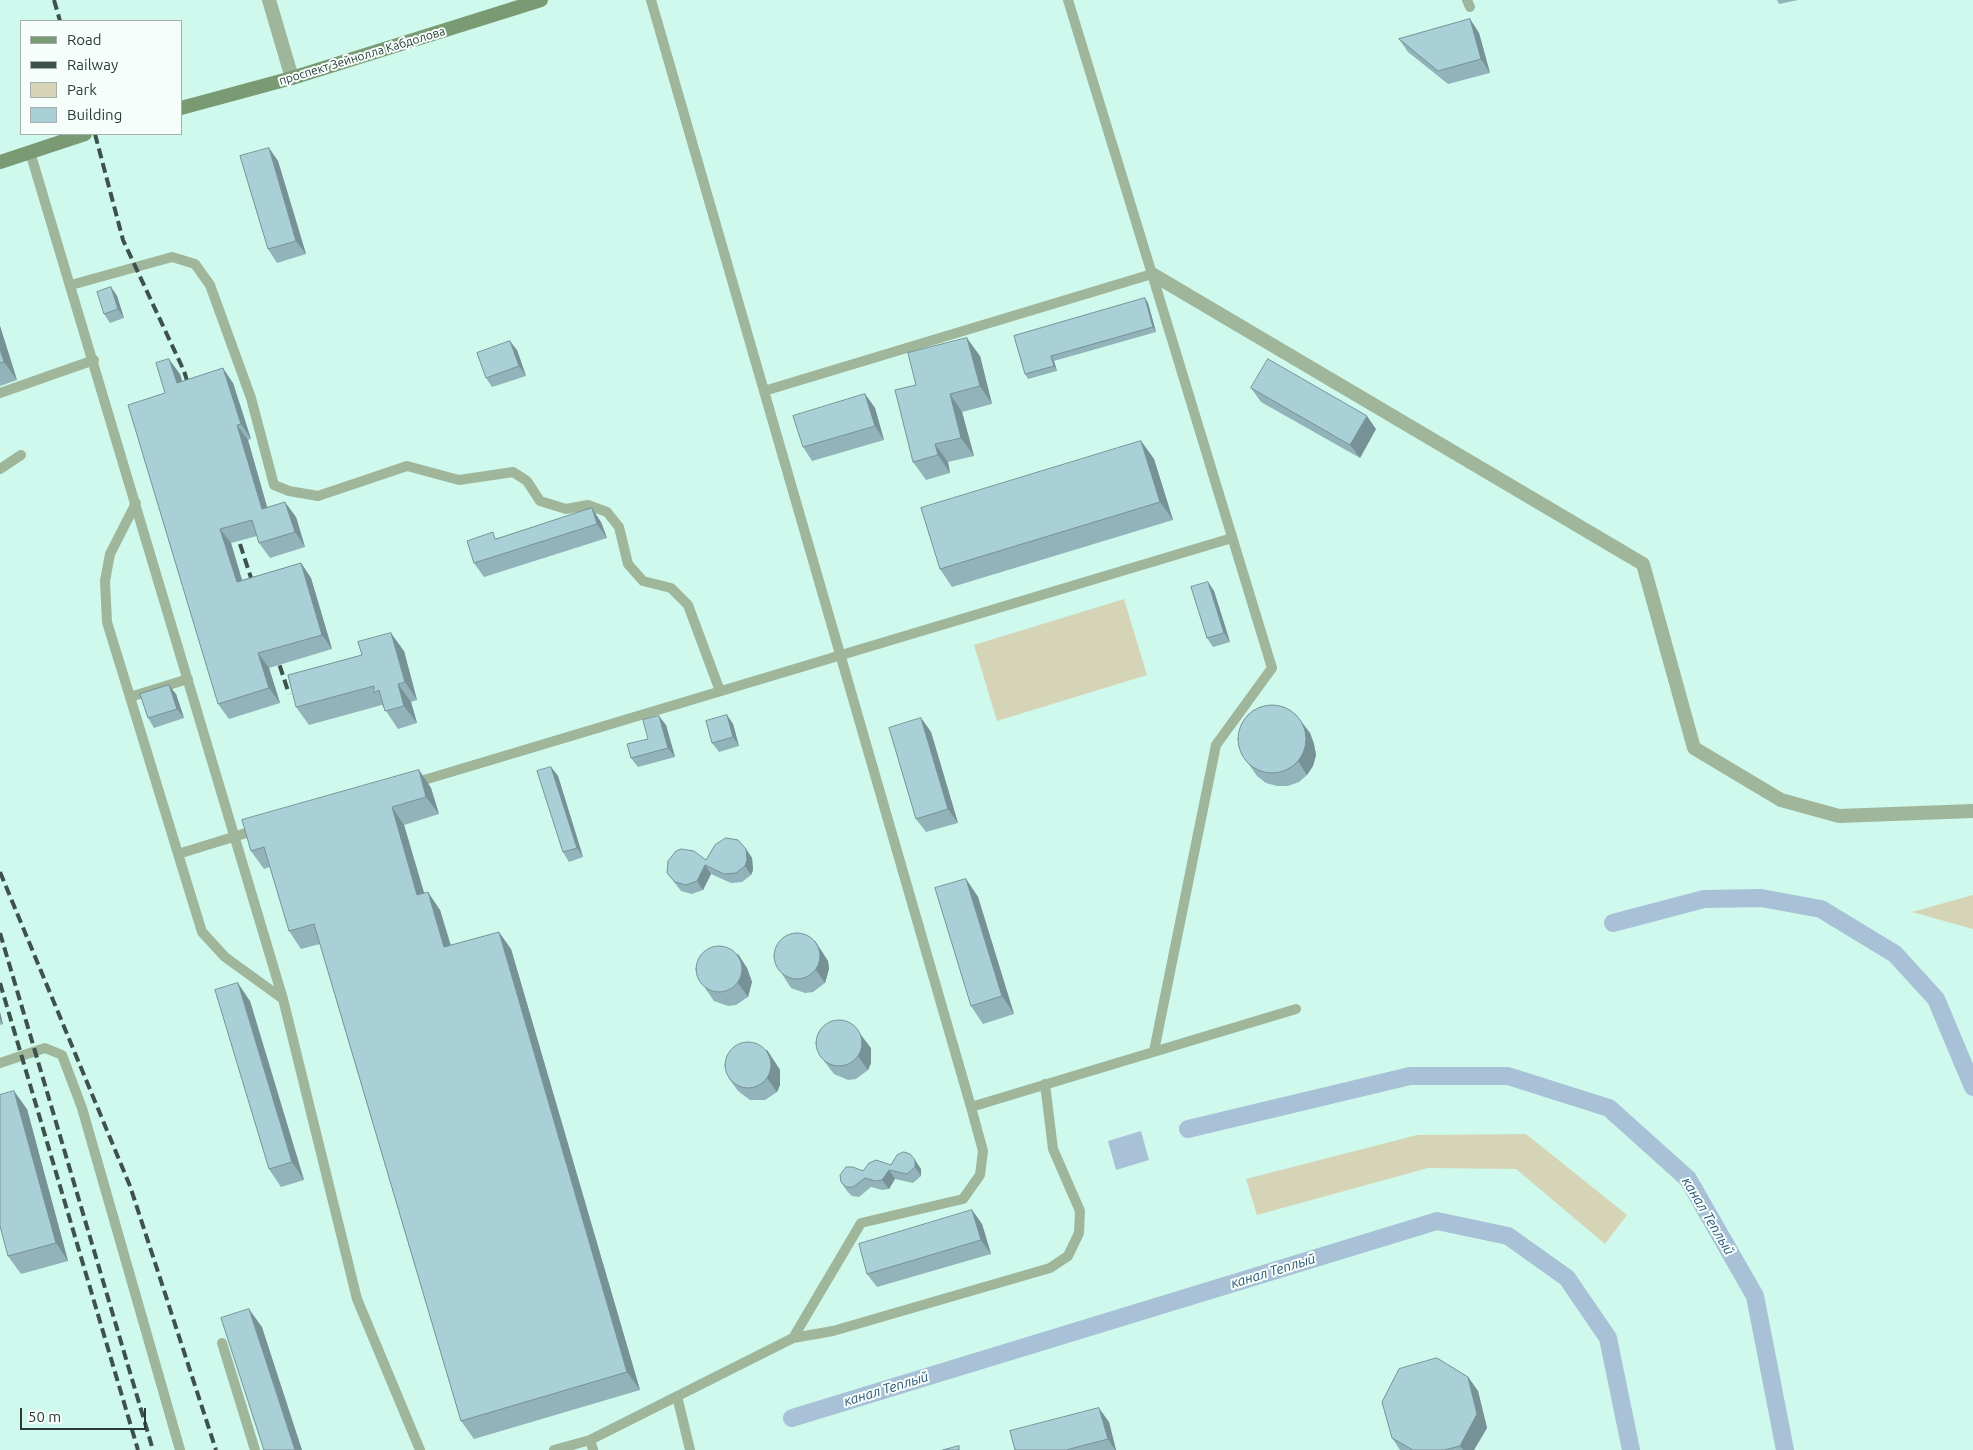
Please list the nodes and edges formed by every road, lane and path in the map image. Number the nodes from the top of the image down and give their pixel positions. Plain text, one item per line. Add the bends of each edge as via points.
1 (269, 0) edge
2 (541, 0) edge
3 (651, 0) edge
4 (1068, 0) edge
5 (292, 78) junction
6 (182, 108) edge
7 (82, 135) edge
8 (30, 152) junction
9 (0, 162) edge
10 (1152, 274) junction
11 (72, 286) junction
12 (94, 360) junction
13 (764, 390) junction
14 (0, 393) edge
15 (21, 456) dead end
16 (0, 469) edge
17 (136, 503) junction
18 (1232, 538) junction
19 (840, 655) junction
20 (188, 679) junction
21 (720, 691) junction
22 (130, 697) junction
23 (406, 785) edge
24 (1973, 811) edge
25 (273, 825) edge
26 (235, 836) junction
27 (178, 854) junction
28 (283, 999) junction
29 (1296, 1009) dead end
30 (1154, 1051) junction
31 (0, 1063) edge
32 (1045, 1084) junction
33 (971, 1107) junction
34 (793, 1338) junction
35 (222, 1342) edge
36 (676, 1396) junction
37 (591, 1445) edge
38 (180, 1450) edge
39 (255, 1450) edge
40 (420, 1450) edge
41 (554, 1450) edge
42 (690, 1450) edge

1 - 5 street
2 - 5 main road, проспект Зейнолла Кабдолова
3 - 13 lane
4 - 10 lane
5 - 6 main road, проспект Зейнолла Кабдолова
7 - 8 main road
8 - 9 main road
8 - 11 lane
10 - 13 lane
10 - 18 lane
10 - 24 street via 1643,564 1694,748 1780,800 1839,816
11 - 12 lane
11 - 21 lane via 172,257 195,264 210,285 248,389 274,485 288,491 318,496 407,466 459,480 513,472 527,481 540,501 566,509 588,505 607,512 619,527 628,564 643,581 671,588 688,605
12 - 14 lane
12 - 17 lane
13 - 19 lane
15 - 16 lane
17 - 20 lane
17 - 22 lane via 110,554 105,581 107,622
18 - 19 lane
18 - 30 lane via 1272,668 1216,745
19 - 21 lane
19 - 33 lane
20 - 22 lane
20 - 26 lane
21 - 23 lane
22 - 27 lane
25 - 26 lane
26 - 27 lane
26 - 28 lane
27 - 28 lane via 202,932 224,957
28 - 40 lane via 357,1299
29 - 30 lane
30 - 32 lane
31 - 38 lane via 45,1048 62,1055 82,1108
32 - 33 lane
32 - 34 lane via 1053,1149 1080,1211 1079,1233 1068,1256 1050,1268 832,1331
33 - 34 lane via 982,1151 981,1167 980,1176 963,1199 861,1223
34 - 36 lane
35 - 39 lane
36 - 37 lane
36 - 42 lane
37 - 41 lane

